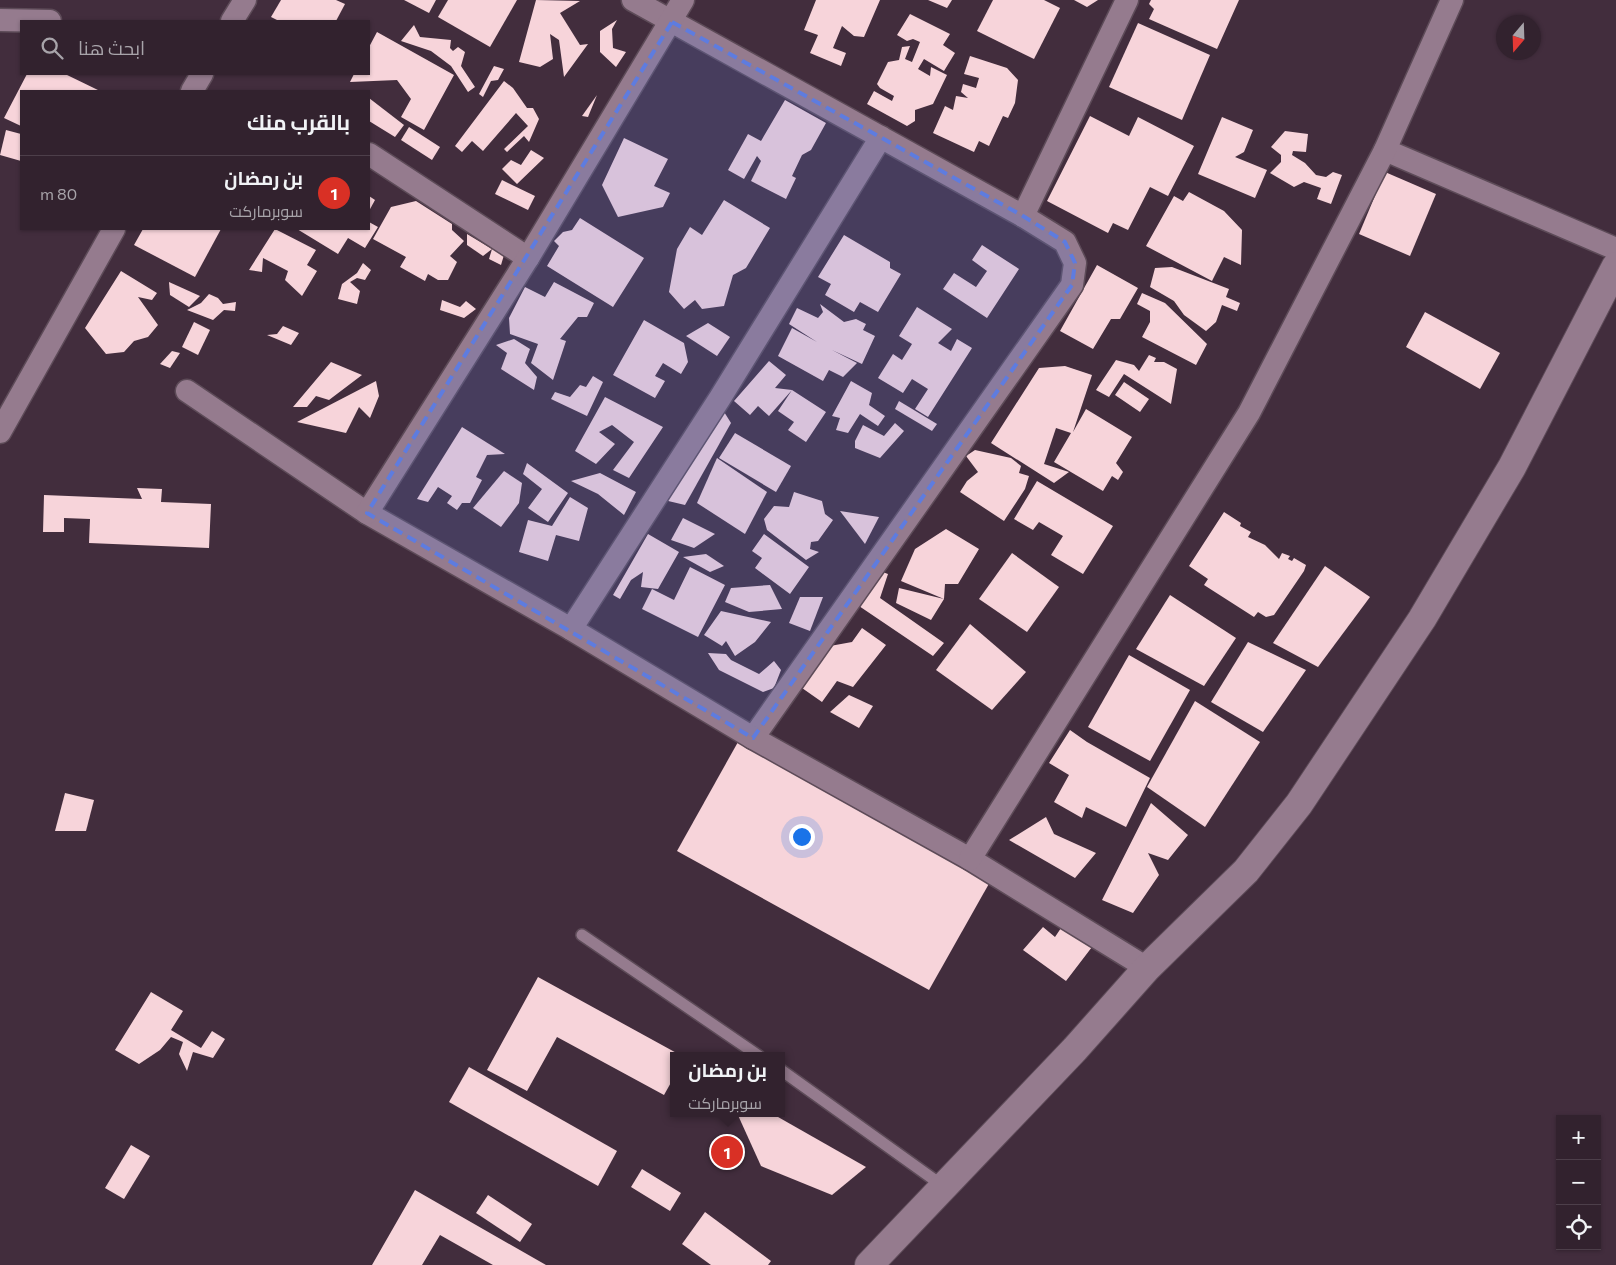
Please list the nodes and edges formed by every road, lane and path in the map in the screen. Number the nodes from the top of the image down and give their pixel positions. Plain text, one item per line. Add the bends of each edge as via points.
1 (245, 0) edge
2 (633, 0) edge
3 (683, 0) edge
4 (1126, 0) edge
5 (1452, 0) edge
6 (0, 20) edge
7 (20, 20) edge
8 (233, 20) edge
9 (672, 22) junction
10 (201, 75) edge
11 (193, 90) edge
12 (881, 137) junction
13 (1385, 150) junction
14 (370, 155) edge
15 (1024, 216) junction
16 (113, 230) edge
17 (1616, 249) edge
18 (528, 258) junction
19 (1616, 266) edge
20 (187, 391) dead end
21 (0, 432) edge
22 (367, 513) junction
23 (571, 629) junction
24 (753, 738) junction
25 (970, 859) junction
26 (582, 935) dead end
27 (1147, 968) junction
28 (753, 1052) edge
29 (785, 1073) edge
30 (942, 1186) junction
31 (869, 1265) edge

1 - 8 street
2 - 9 street
3 - 9 street
4 - 15 street
5 - 13 street
6 - 7 street
9 - 12 street
9 - 18 street
10 - 11 street
12 - 15 street
12 - 23 street via 720,398
13 - 17 street
13 - 25 street via 1249,413
14 - 18 street
15 - 24 street via 1065,242 1075,263 1072,285
16 - 21 street
18 - 22 street
19 - 27 street via 1512,467 1422,619 1343,740 1299,804 1246,870
20 - 22 street
22 - 23 street
23 - 24 street
24 - 25 street
25 - 27 street
26 - 28 lane
27 - 30 street via 1075,1049
29 - 30 lane
30 - 31 street

